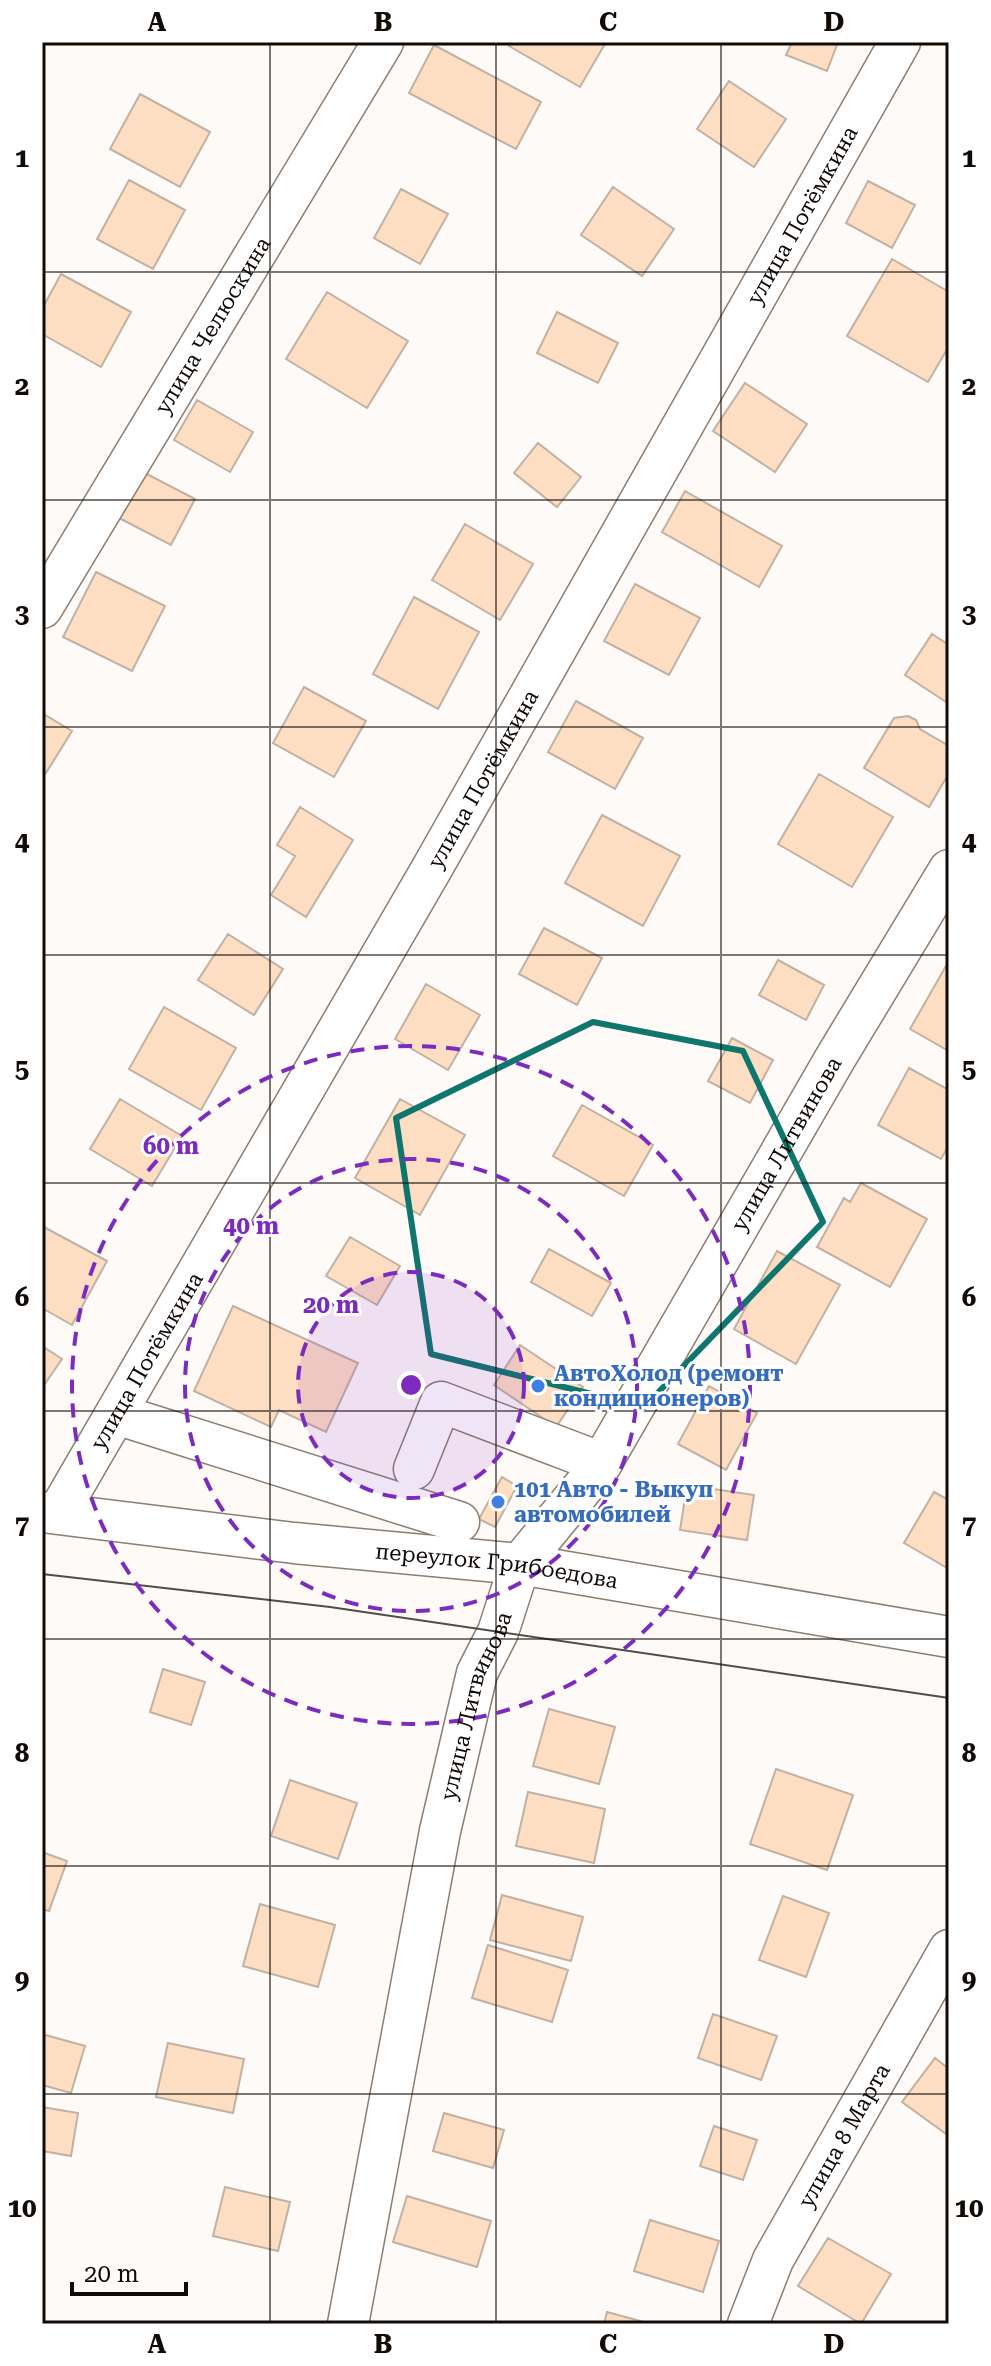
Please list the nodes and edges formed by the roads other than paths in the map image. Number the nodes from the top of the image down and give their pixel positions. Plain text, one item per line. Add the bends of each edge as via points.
1 (383, 42) edge
2 (900, 42) edge
3 (42, 608) edge
4 (949, 870) edge
5 (116, 1414) junction
6 (602, 1463) junction
7 (414, 1469) dead end
8 (50, 1513) edge
9 (459, 1522) dead end
10 (520, 1564) junction
11 (949, 1637) edge
12 (949, 1950) edge
13 (348, 2324) edge
14 (748, 2324) edge

1 - 3 street, улица Челюскина
2 - 5 street, улица Потёмкина
4 - 6 street, улица Литвинова
5 - 8 street, улица Потёмкина
5 - 9 street
6 - 7 street via 441,1402
6 - 10 street, улица Литвинова
8 - 10 street, переулок Грибоедова
10 - 11 street, переулок Грибоедова
10 - 13 street, улица Литвинова via 498,1632 477,1673 443,1817
12 - 14 street, улица 8 Марта via 773,2260

